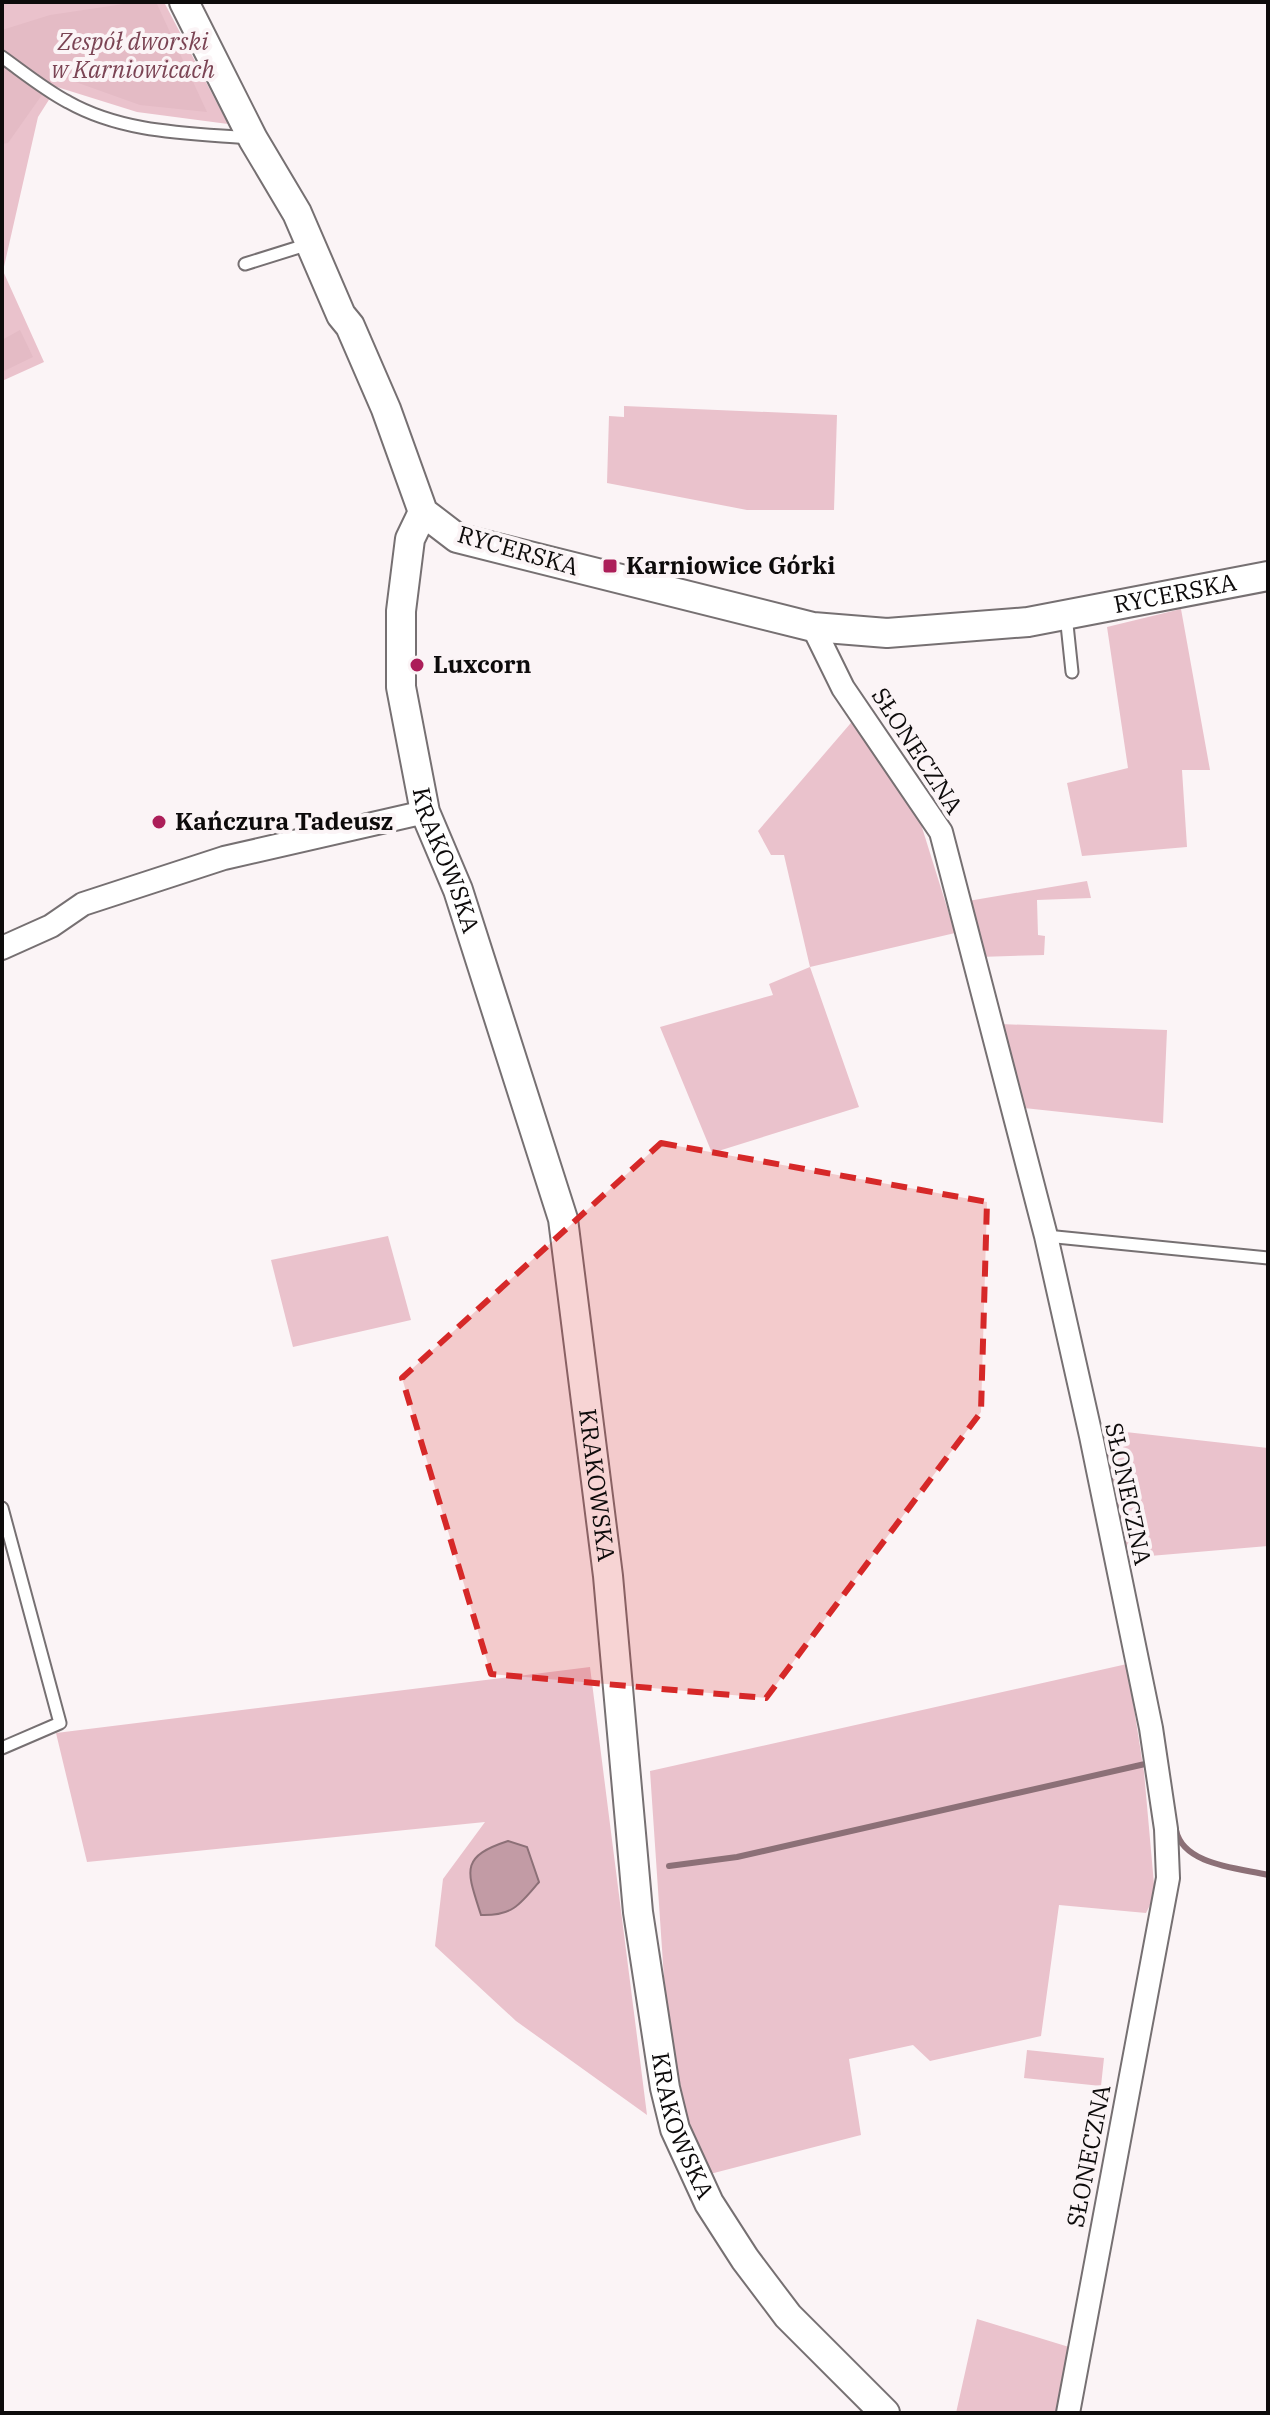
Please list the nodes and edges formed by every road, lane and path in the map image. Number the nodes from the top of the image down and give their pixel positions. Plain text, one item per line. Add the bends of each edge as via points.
1 (184, 2) edge
2 (2, 57) edge
3 (253, 139) junction
4 (309, 244) junction
5 (245, 264) dead end
6 (423, 512) junction
7 (1268, 576) edge
8 (1066, 614) junction
9 (813, 627) junction
10 (1072, 672) dead end
11 (425, 812) junction
12 (2, 948) edge
13 (1046, 1236) junction
14 (1268, 1258) edge
15 (2, 1508) edge
16 (2, 1748) edge
17 (885, 2413) edge
18 (1068, 2413) edge

1 - 3 street
2 - 3 lane via 67,102 94,114 161,131
3 - 4 street
4 - 5 lane
4 - 6 street via 386,409
6 - 9 street, RYCERSKA via 457,538
6 - 11 street, KRAKOWSKA via 410,539 401,611 401,687
7 - 8 street, RYCERSKA
8 - 9 street, RYCERSKA via 887,633
8 - 10 lane
9 - 13 street, SŁONECZNA via 843,688 941,832
11 - 12 street via 224,858 83,904 51,926
11 - 17 street, KRAKOWSKA via 458,890 563,1219 608,1576 638,1912 675,2129 709,2203 745,2259 788,2316
13 - 14 lane
13 - 18 street, SŁONECZNA via 1151,1728 1168,1878
15 - 16 lane via 60,1723

